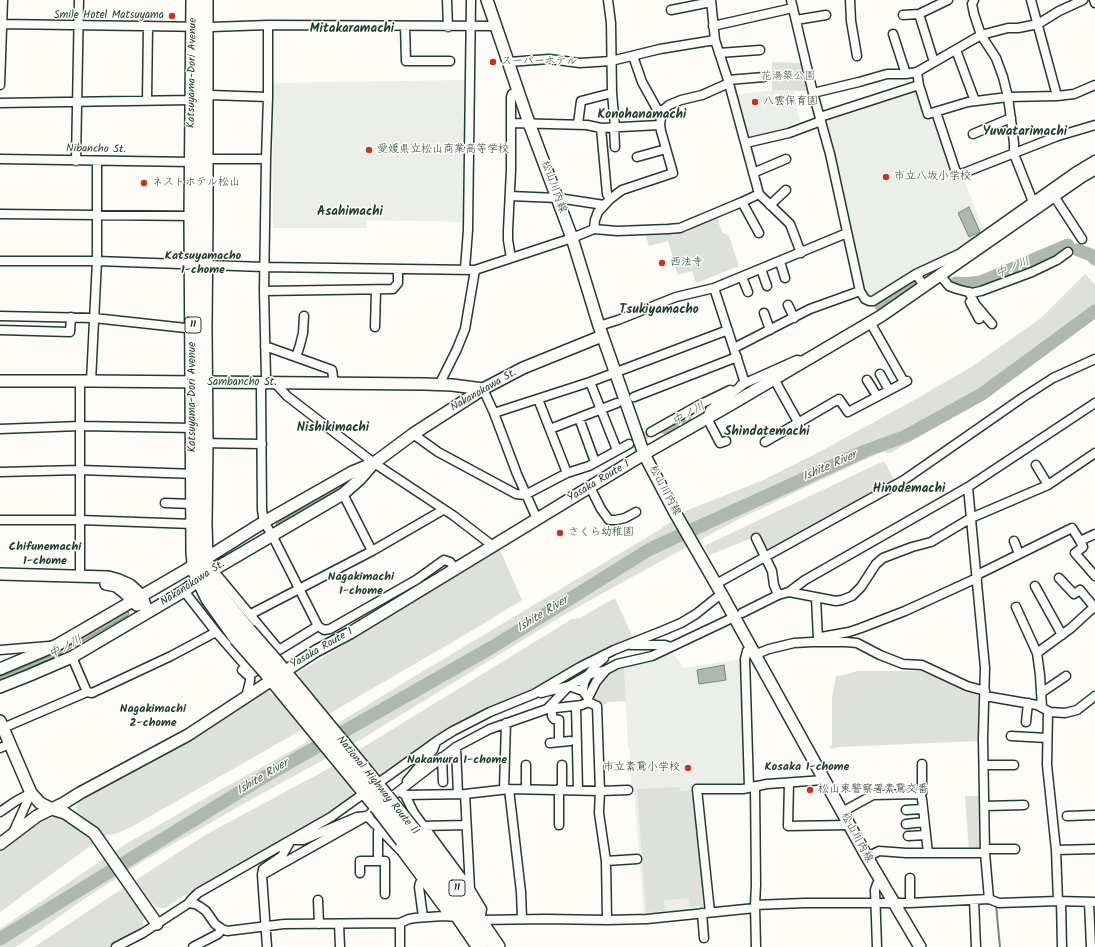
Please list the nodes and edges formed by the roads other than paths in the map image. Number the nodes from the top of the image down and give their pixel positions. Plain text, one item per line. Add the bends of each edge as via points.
1 (3, 0) edge
2 (79, 0) edge
3 (194, 0) edge
4 (205, 0) edge
5 (447, 0) edge
6 (471, 0) edge
7 (487, 0) edge
8 (608, 0) edge
9 (850, 0) edge
10 (948, 0) edge
11 (974, 0) edge
12 (1031, 0) edge
13 (1083, 0) edge
14 (711, 1) edge
15 (1066, 3) edge
16 (792, 4) edge
17 (671, 10) dead end
18 (919, 14) junction
19 (826, 15) dead end
20 (903, 15) dead end
21 (796, 20) junction
22 (1, 24) edge
23 (1038, 24) junction
24 (79, 25) junction
25 (148, 26) junction
26 (268, 26) junction
27 (405, 26) junction
28 (496, 26) junction
29 (713, 26) junction
30 (199, 27) junction
31 (448, 27) junction
32 (470, 27) junction
33 (893, 34) dead end
34 (981, 35) junction
35 (715, 40) junction
36 (760, 50) dead end
37 (956, 50) junction
38 (719, 52) junction
39 (633, 56) junction
40 (858, 56) dead end
41 (450, 61) dead end
42 (611, 61) junction
43 (509, 62) junction
44 (934, 62) junction
45 (917, 72) junction
46 (906, 74) junction
47 (764, 77) dead end
48 (729, 82) junction
49 (919, 84) junction
50 (0, 85) edge
51 (1095, 85) edge
52 (518, 90) junction
53 (612, 93) junction
54 (813, 93) junction
55 (1057, 96) junction
56 (1008, 97) junction
57 (268, 98) junction
58 (199, 99) junction
59 (147, 100) junction
60 (78, 101) junction
61 (975, 101) junction
62 (0, 103) edge
63 (662, 112) junction
64 (936, 112) junction
65 (1011, 118) junction
66 (820, 119) junction
67 (511, 123) junction
68 (529, 124) junction
69 (578, 124) junction
70 (660, 125) junction
71 (1095, 125) edge
72 (615, 127) junction
73 (601, 128) junction
74 (973, 134) dead end
75 (746, 143) junction
76 (615, 147) dead end
77 (666, 149) junction
78 (1014, 154) junction
79 (637, 157) dead end
80 (0, 159) edge
81 (786, 159) dead end
82 (266, 160) junction
83 (1095, 160) edge
84 (76, 161) junction
85 (97, 161) junction
86 (199, 161) junction
87 (1095, 169) edge
88 (753, 173) junction
89 (786, 190) dead end
90 (759, 194) junction
91 (510, 196) junction
92 (1054, 196) junction
93 (558, 198) junction
94 (607, 202) junction
95 (742, 202) junction
96 (1033, 202) junction
97 (770, 205) junction
98 (0, 214) edge
99 (97, 214) junction
100 (199, 216) junction
101 (594, 230) junction
102 (759, 233) dead end
103 (847, 233) junction
104 (572, 238) junction
105 (1082, 239) dead end
106 (1068, 252) dead end
107 (801, 253) junction
108 (511, 258) junction
109 (0, 261) edge
110 (97, 261) junction
111 (780, 262) junction
112 (199, 266) junction
113 (264, 268) junction
114 (398, 269) junction
115 (465, 269) junction
116 (761, 269) junction
117 (475, 270) junction
118 (916, 274) junction
119 (940, 275) junction
120 (742, 277) junction
121 (786, 278) dead end
122 (767, 286) dead end
123 (924, 286) junction
124 (714, 288) junction
125 (376, 290) junction
126 (264, 291) junction
127 (860, 291) junction
128 (748, 292) dead end
129 (966, 292) junction
130 (788, 305) dead end
131 (764, 313) dead end
132 (0, 316) edge
133 (304, 316) dead end
134 (71, 317) junction
135 (94, 318) junction
136 (794, 318) junction
137 (979, 319) dead end
138 (870, 322) junction
139 (992, 324) dead end
140 (376, 327) dead end
141 (198, 329) junction
142 (0, 330) edge
143 (728, 330) junction
144 (770, 330) junction
145 (601, 331) junction
146 (265, 346) junction
147 (734, 348) junction
148 (296, 357) junction
149 (737, 357) junction
150 (1095, 360) edge
151 (804, 362) junction
152 (614, 372) junction
153 (880, 374) dead end
154 (774, 379) junction
155 (867, 380) dead end
156 (0, 381) edge
157 (86, 381) junction
158 (590, 382) junction
159 (199, 383) junction
160 (264, 383) junction
161 (745, 383) junction
162 (276, 384) junction
163 (334, 384) junction
164 (439, 385) junction
165 (483, 389) junction
166 (889, 390) junction
167 (877, 396) junction
168 (634, 397) dead end
169 (538, 399) junction
170 (617, 403) dead end
171 (1095, 403) edge
172 (601, 409) junction
173 (494, 413) junction
174 (579, 418) junction
175 (707, 418) junction
176 (798, 422) junction
177 (80, 426) junction
178 (199, 428) junction
179 (0, 429) edge
180 (550, 429) junction
181 (651, 432) tunnel mouth
182 (413, 434) junction
183 (726, 440) dead end
184 (765, 442) dead end
185 (199, 443) junction
186 (262, 444) junction
187 (629, 444) tunnel mouth
188 (617, 450) junction
189 (1095, 453) edge
190 (644, 454) junction
191 (374, 462) junction
192 (595, 462) junction
193 (1036, 465) dead end
194 (80, 470) junction
195 (0, 472) edge
196 (567, 473) junction
197 (199, 474) junction
198 (1048, 485) junction
199 (590, 487) junction
200 (968, 487) junction
201 (343, 494) junction
202 (525, 495) junction
203 (165, 503) dead end
204 (193, 504) junction
205 (444, 510) junction
206 (636, 512) dead end
207 (971, 518) junction
208 (537, 519) junction
209 (0, 520) edge
210 (80, 520) junction
211 (264, 522) junction
212 (193, 524) junction
213 (1095, 534) edge
214 (272, 536) junction
215 (756, 538) dead end
216 (1014, 541) dead end
217 (1080, 542) junction
218 (493, 546) junction
219 (372, 551) junction
220 (1019, 554) junction
221 (766, 557) junction
222 (455, 568) junction
223 (204, 569) junction
224 (0, 574) edge
225 (1095, 576) edge
226 (977, 577) junction
227 (1059, 578) dead end
228 (0, 580) edge
229 (80, 580) junction
230 (1035, 586) dead end
231 (299, 589) junction
232 (719, 589) junction
233 (184, 591) junction
234 (789, 592) junction
235 (778, 595) junction
236 (137, 598) junction
237 (816, 598) junction
238 (1016, 607) dead end
239 (1095, 607) edge
240 (147, 612) junction
241 (742, 613) dead end
242 (250, 614) junction
243 (728, 620) dead end
244 (318, 626) junction
245 (216, 632) junction
246 (243, 634) joint
247 (1062, 635) junction
248 (818, 640) junction
249 (57, 645) junction
250 (628, 645) junction
251 (671, 647) junction
252 (0, 650) edge
253 (614, 650) junction
254 (752, 651) junction
255 (1037, 653) junction
256 (72, 657) junction
257 (239, 659) junction
258 (0, 669) edge
259 (606, 670) junction
260 (277, 671) junction
261 (588, 675) junction
262 (1066, 676) dead end
263 (569, 686) junction
264 (0, 687) edge
265 (583, 691) junction
266 (87, 692) junction
267 (1041, 693) junction
268 (534, 694) junction
269 (985, 694) junction
270 (1095, 696) edge
271 (246, 697) junction
272 (588, 700) junction
273 (1028, 704) junction
274 (576, 706) junction
275 (550, 709) junction
276 (1045, 709) junction
277 (1026, 722) dead end
278 (506, 723) junction
279 (1, 724) edge
280 (1011, 736) dead end
281 (1047, 738) junction
282 (436, 741) junction
283 (559, 741) junction
284 (570, 741) dead end
285 (550, 743) dead end
286 (5, 746) edge
287 (456, 747) junction
288 (442, 757) junction
289 (922, 764) dead end
290 (526, 765) dead end
291 (562, 765) dead end
292 (1014, 765) dead end
293 (984, 766) junction
294 (824, 780) junction
295 (443, 782) dead end
296 (789, 783) junction
297 (368, 786) junction
298 (752, 786) junction
299 (507, 789) junction
300 (526, 789) junction
301 (561, 789) junction
302 (578, 790) junction
303 (628, 790) dead end
304 (600, 791) junction
305 (31, 793) junction
306 (461, 794) junction
307 (922, 799) dead end
308 (387, 801) junction
309 (1024, 805) dead end
310 (985, 806) junction
311 (52, 809) junction
312 (922, 809) junction
313 (906, 810) dead end
314 (0, 812) edge
315 (842, 812) junction
316 (1095, 815) edge
317 (1067, 816) dead end
318 (924, 822) junction
319 (906, 824) dead end
320 (466, 825) junction
321 (849, 825) junction
322 (559, 826) dead end
323 (380, 829) junction
324 (413, 833) junction
325 (13, 834) junction
326 (926, 835) junction
327 (908, 836) dead end
328 (291, 840) junction
329 (0, 844) edge
330 (1015, 849) dead end
331 (1095, 849) edge
332 (1056, 850) junction
333 (985, 851) junction
334 (928, 852) junction
335 (867, 857) junction
336 (637, 859) dead end
337 (378, 861) junction
338 (606, 861) junction
339 (360, 873) dead end
340 (262, 875) junction
341 (910, 878) dead end
342 (422, 880) junction
343 (881, 881) junction
344 (470, 889) junction
345 (385, 894) dead end
346 (988, 899) junction
347 (318, 900) dead end
348 (974, 900) junction
349 (1060, 901) junction
350 (1092, 902) edge
351 (875, 903) junction
352 (894, 903) junction
353 (910, 903) junction
354 (189, 904) junction
355 (755, 907) junction
356 (706, 912) junction
357 (423, 917) junction
358 (461, 917) junction
359 (522, 919) junction
360 (607, 920) junction
361 (480, 921) junction
362 (400, 923) junction
363 (157, 924) junction
364 (319, 924) junction
365 (339, 924) junction
366 (266, 927) junction
367 (222, 929) junction
368 (704, 938) dead end
369 (197, 946) edge
370 (116, 947) edge
371 (267, 947) edge
372 (340, 947) edge
373 (400, 947) edge
374 (480, 947) edge
375 (497, 947) edge
376 (756, 947) edge
377 (877, 947) edge
378 (920, 947) edge
379 (976, 947) edge
380 (1062, 947) edge
381 (1091, 947) edge

1 - 22 street
2 - 24 street
3 - 30 highway, Katsuyama-Dori Avenue / 11
4 - 30 highway, Katsuyama-Dori Avenue / 11
5 - 31 street
6 - 32 street
7 - 28 street, 松山川内線
8 - 42 street
9 - 40 street
10 - 18 street
11 - 34 street via 972,4
12 - 23 street
13 - 15 street
14 - 17 street
14 - 29 street
15 - 23 street
16 - 21 street
16 - 29 street
18 - 20 street
18 - 44 street
19 - 21 street
21 - 54 street
22 - 24 street
22 - 50 street
23 - 34 street
23 - 55 street
24 - 25 street
24 - 60 street
25 - 30 street
25 - 59 street
26 - 27 street
26 - 30 street
26 - 57 street
27 - 31 street
27 - 41 street via 406,61
28 - 32 street
28 - 43 street, 松山川内線
29 - 35 street
30 - 58 highway, Katsuyama-Dori Avenue / 11
31 - 32 street
32 - 115 street via 468,230
33 - 46 street
34 - 37 street
34 - 56 street via 996,58
35 - 38 street
35 - 39 street
36 - 38 street
37 - 44 street
37 - 61 street
38 - 48 street
39 - 42 street
39 - 63 street via 642,82
42 - 43 street via 580,63 549,59
42 - 53 street
43 - 52 street, 松山川内線
44 - 45 street
45 - 46 street
45 - 49 street
46 - 54 street via 886,74
47 - 48 street
48 - 63 street via 669,105
48 - 75 street
49 - 64 street via 928,114
49 - 66 street
51 - 55 street via 1074,94
52 - 67 street via 511,97
52 - 68 street, 松山川内線
53 - 69 street via 581,101
53 - 72 street
54 - 66 street
55 - 56 street
56 - 61 street
56 - 65 street
57 - 58 street via 210,96
57 - 82 street
58 - 59 street
58 - 86 highway, Katsuyama-Dori Avenue / 11
59 - 60 street
60 - 62 street
60 - 84 street
61 - 64 street
63 - 70 street
64 - 78 street via 956,172 961,174
65 - 74 street
65 - 78 street
66 - 75 street via 789,133
66 - 103 street
67 - 68 street
67 - 91 street
68 - 69 street
68 - 93 street, 松山川内線
69 - 73 street
70 - 72 street
70 - 77 street
71 - 78 street via 1058,136
72 - 73 street
72 - 76 street
73 - 94 street
75 - 88 street
77 - 79 street
77 - 94 street via 673,173 622,190
78 - 96 street
80 - 84 street, Nibancho St.
81 - 88 street
82 - 86 street, Nibancho St.
82 - 113 street
83 - 96 street
84 - 85 street, Nibancho St.
85 - 86 street, Nibancho St.
85 - 99 street
86 - 100 highway, Katsuyama-Dori Avenue / 11
87 - 92 street, Yasaka Route 1
88 - 90 street
89 - 97 street
90 - 95 street
90 - 97 street
91 - 93 street
91 - 108 street via 508,240
92 - 105 street
92 - 119 street, Yasaka Route 1
93 - 94 street
93 - 104 street, 松山川内線
94 - 101 street via 598,212
95 - 101 street via 680,228
95 - 102 street
96 - 118 street via 959,254
97 - 107 street via 790,224
98 - 99 street
99 - 100 street
99 - 110 street
100 - 112 highway, Katsuyama-Dori Avenue / 11
101 - 104 street
103 - 107 street
103 - 127 street
104 - 108 street
104 - 145 street, 松山川内線
106 - 129 street via 1032,272 980,291
107 - 111 street
108 - 117 street
109 - 110 street
110 - 112 street
110 - 135 street
111 - 116 street
111 - 121 street
112 - 113 street
112 - 141 highway, Katsuyama-Dori Avenue / 11
113 - 114 street
113 - 126 street
114 - 115 street
114 - 125 street via 398,283 393,289
115 - 117 street
116 - 120 street
116 - 122 street
117 - 164 street via 465,329
118 - 123 street
118 - 127 street via 873,301 865,299
119 - 123 street, Yasaka Route 1
119 - 129 street via 949,286
120 - 124 street
120 - 128 street
123 - 138 street, Yasaka Route 1
124 - 143 street
124 - 145 street via 676,297
125 - 126 street
125 - 140 street
126 - 146 street
127 - 136 street via 810,309
129 - 137 street
129 - 139 street
130 - 136 street
131 - 144 street
132 - 134 street
133 - 148 street via 302,339
134 - 135 street
134 - 142 street via 70,332
135 - 141 street
135 - 157 street
136 - 144 street
138 - 151 street, Yasaka Route 1
138 - 166 street via 905,382
141 - 159 highway, Katsuyama-Dori Avenue / 11
143 - 147 street
143 - 152 street
144 - 147 street
145 - 152 street, 松山川内線
145 - 165 street, Nakanokawa St.
146 - 148 street
146 - 160 street
147 - 149 street
148 - 163 street via 332,370
149 - 161 street
149 - 168 street
150 - 221 street via 1053,378 904,480
151 - 154 street, Yasaka Route 1
151 - 161 street via 797,360
152 - 158 street
152 - 190 street, 松山川内線
153 - 166 street
154 - 175 street, Yasaka Route 1
154 - 176 street
155 - 167 street
156 - 157 street, Sambancho St.
157 - 159 street, Sambancho St.
157 - 177 street
158 - 169 street
158 - 172 street
159 - 160 street, Sambancho St.
159 - 178 highway, Katsuyama-Dori Avenue / 11
160 - 162 street, Sambancho St.
160 - 186 street via 261,389
161 - 175 street via 710,410
161 - 181 street
162 - 163 street, Sambancho St.
162 - 191 street via 287,396
163 - 164 street, Sambancho St.
164 - 165 street, Sambancho St.
165 - 173 street
165 - 182 street, Nakanokawa St.
166 - 167 street
167 - 176 street via 848,412 839,399
169 - 173 street
169 - 180 street
170 - 172 street
171 - 200 street
172 - 174 street
172 - 188 street
173 - 202 street
174 - 180 street
174 - 192 street
175 - 183 street via 720,443
175 - 190 street, Yasaka Route 1
176 - 184 street
177 - 178 street
177 - 179 street
177 - 194 street
178 - 185 highway, Katsuyama-Dori Avenue / 11
180 - 196 street
182 - 191 street, Nakanokawa St.
182 - 202 street via 438,452 512,493
185 - 186 street
185 - 197 highway, Katsuyama-Dori Avenue / 11
186 - 211 street
187 - 188 street
188 - 192 street
189 - 198 street
190 - 199 street, Yasaka Route 1
190 - 232 street, 松山川内線
191 - 201 street, Nakanokawa St.
191 - 205 street
191 - 211 street, Nakanokawa St.
192 - 196 street
193 - 198 street
194 - 195 street
194 - 197 street
194 - 210 street
196 - 202 street
197 - 204 highway, Katsuyama-Dori Avenue / 11
197 - 223 highway, Katsuyama-Dori Avenue / 11
198 - 207 street
199 - 206 street via 609,520 625,518
199 - 208 street, Yasaka Route 1
200 - 207 street
200 - 234 street via 805,580
201 - 214 street, Nakanokawa St.
201 - 219 street
202 - 208 street
203 - 204 street
204 - 212 highway, Katsuyama-Dori Avenue / 11
205 - 218 street
205 - 219 street
207 - 226 street
207 - 237 street via 931,542 879,561 852,596 836,601
208 - 218 street, Yasaka Route 1
209 - 210 street
210 - 212 street
210 - 229 street
211 - 214 street
211 - 223 street, Nakanokawa St.
212 - 223 highway, Katsuyama-Dori Avenue / 11
213 - 217 street
214 - 223 street, Nakanokawa St.
214 - 231 street
215 - 221 street
216 - 220 street
217 - 220 street via 1072,528
217 - 225 street via 1083,547 1075,553
218 - 222 street, Yasaka Route 1
219 - 231 street
220 - 226 street
221 - 232 street
221 - 235 street
222 - 244 street via 444,560 416,580 330,630
222 - 260 street, Yasaka Route 1
223 - 233 street, Nakanokawa St.
223 - 236 street, Nakanokawa St.
223 - 242 street
223 - 246 highway, Katsuyama-Dori Avenue / 11 via 209,599
224 - 229 street
226 - 248 street via 905,611 861,628 821,637
226 - 269 street
227 - 239 street via 1074,594 1080,590
228 - 229 street
229 - 236 street via 108,577 119,580 130,585
230 - 247 street
231 - 242 street
231 - 244 street
232 - 250 street via 696,614
232 - 254 street, 松山川内線
233 - 240 street, Nakanokawa St.
233 - 245 street
234 - 235 street
234 - 237 street
235 - 241 street
236 - 240 street
236 - 249 street, Nakanokawa St.
237 - 248 street
238 - 255 street
239 - 247 street
240 - 256 street, Nakanokawa St.
242 - 260 street
243 - 251 street
244 - 260 street
245 - 257 street
245 - 266 street via 92,693
246 - 260 highway, National Highway Route 11 / 11, bridge
247 - 255 street
248 - 254 street
248 - 269 street via 857,643 903,664 922,665
249 - 252 street
249 - 258 street, Nakanokawa St.
250 - 251 street
250 - 253 street
251 - 259 street via 652,656 617,664
253 - 261 street
253 - 268 street
254 - 294 street, 松山川内線
254 - 298 street via 747,651 745,659
255 - 267 street
256 - 264 street, Nakanokawa St.
256 - 266 street
257 - 260 street via 253,673
257 - 271 street via 240,666 250,677
259 - 261 street
259 - 272 street via 596,682
260 - 271 street, Yasaka Route 1
260 - 297 highway, National Highway Route 11 / 11
261 - 263 street
261 - 265 street
262 - 267 street
263 - 265 street
263 - 268 street
263 - 275 street
265 - 272 street
266 - 279 street
267 - 276 street
268 - 282 street via 469,722
269 - 273 street
269 - 293 street
270 - 276 street via 1077,710 1066,713 1050,712
271 - 311 street, Yasaka Route 1 via 188,736
272 - 274 street
272 - 304 street via 597,706
273 - 276 street
273 - 277 street
274 - 275 street
274 - 302 street
275 - 278 street
275 - 283 street via 552,716 558,720
276 - 281 street
278 - 287 street
278 - 299 street
279 - 286 street
280 - 281 street
281 - 332 street via 1047,772
282 - 297 street
282 - 308 street via 433,750
283 - 284 street
283 - 285 street
286 - 305 street
287 - 288 street
287 - 306 street
288 - 295 street
288 - 308 street
289 - 315 street via 922,792 919,794 873,795
290 - 300 street
291 - 301 street
292 - 293 street
293 - 310 street
294 - 296 street
294 - 315 street, 松山川内線
296 - 298 street
296 - 321 street via 788,826
297 - 308 highway, National Highway Route 11 / 11
297 - 328 street via 331,817
298 - 355 street
298 - 356 street via 743,789 697,789
299 - 300 street
299 - 306 street
299 - 359 street via 522,892
300 - 301 street
301 - 302 street
301 - 322 street
302 - 304 street
303 - 304 street
304 - 338 street
305 - 311 street via 40,803
305 - 314 street
305 - 325 street
306 - 308 street
306 - 320 street
307 - 312 street
308 - 323 street
308 - 324 highway, National Highway Route 11 / 11, bridge
308 - 324 street via 414,813
308 - 328 street via 303,840
308 - 340 street
309 - 310 street
310 - 333 street
311 - 325 street, Yasaka Route 1 via 37,816
311 - 363 street via 65,813 94,833
312 - 313 street
312 - 318 street
315 - 321 street, 松山川内線
316 - 317 street
318 - 319 street
318 - 326 street
320 - 324 street
320 - 344 street
321 - 335 street, 松山川内線
323 - 337 street
323 - 342 street via 402,852
324 - 344 street
324 - 358 highway, National Highway Route 11 / 11 via 428,871
324 - 361 highway, National Highway Route 11 / 11 via 438,861
325 - 329 street, Yasaka Route 1
326 - 327 street
326 - 334 street
328 - 340 street via 282,856 264,869
328 - 354 street via 198,893
330 - 333 street
331 - 332 street
332 - 349 street
333 - 334 street
333 - 346 street
334 - 335 street via 879,851
335 - 343 street, 松山川内線
336 - 338 street
337 - 339 street via 360,861
337 - 345 street via 385,861
338 - 360 street
340 - 366 street
341 - 353 street
342 - 357 street via 418,888
342 - 358 street via 445,910
343 - 351 street via 876,886
343 - 352 street, 松山川内線
344 - 361 street via 482,909
346 - 348 street
346 - 349 street via 999,903
347 - 364 street
348 - 353 street
348 - 379 street
349 - 350 street
349 - 380 street
350 - 381 street
351 - 352 street
351 - 355 street via 804,903
351 - 377 street
352 - 353 street
352 - 378 street, 松山川内線
354 - 363 street
354 - 367 street via 200,906 214,924
355 - 356 street
355 - 376 street
356 - 360 street
356 - 368 street
357 - 358 street
357 - 362 street
358 - 361 street
358 - 374 highway, National Highway Route 11 / 11
359 - 360 street
359 - 361 street
361 - 375 highway, National Highway Route 11 / 11
362 - 365 street
362 - 373 street
363 - 370 street
364 - 365 street
364 - 366 street
365 - 372 street
366 - 367 street via 233,931
366 - 371 street
367 - 369 street

